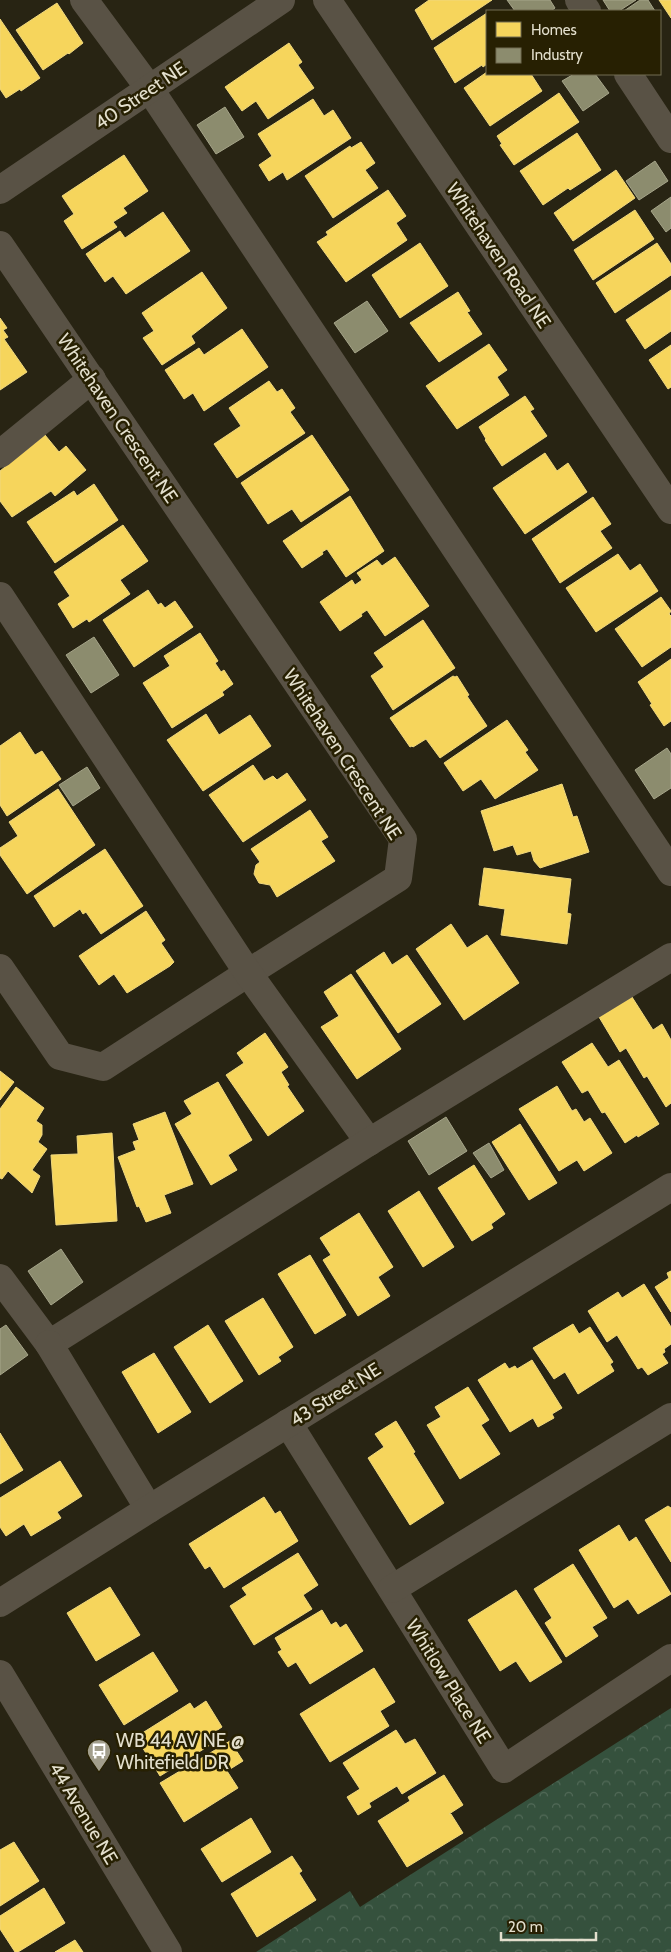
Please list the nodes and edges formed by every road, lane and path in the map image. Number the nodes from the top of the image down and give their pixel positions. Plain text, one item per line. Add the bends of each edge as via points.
1 (84, 0) edge
2 (281, 0) edge
3 (327, 0) edge
4 (629, 75) edge
5 (149, 88) junction
6 (671, 139) edge
7 (0, 190) edge
8 (0, 245) edge
9 (92, 380) junction
10 (0, 454) edge
11 (667, 496) edge
12 (0, 596) edge
13 (671, 872) edge
14 (671, 956) edge
15 (0, 968) edge
16 (248, 973) junction
17 (370, 1142) junction
18 (671, 1187) edge
19 (0, 1278) edge
20 (49, 1344) junction
21 (671, 1416) edge
22 (288, 1423) junction
23 (149, 1509) junction
24 (392, 1589) junction
25 (0, 1603) edge
26 (671, 1658) edge
27 (0, 1674) edge
28 (168, 1952) edge

1 - 5 street
2 - 5 street, 40 Street NE
3 - 11 street, Whitehaven Road NE
4 - 6 street
5 - 7 street, 40 Street NE
5 - 13 street
8 - 9 street, Whitehaven Crescent NE
9 - 10 street
9 - 16 street, Whitehaven Crescent NE via 403,839 398,878
12 - 16 street
14 - 17 street
15 - 16 street, Whitehaven Crescent NE via 60,1056 103,1067
16 - 17 street
17 - 20 street
18 - 22 street, 43 Street NE
19 - 20 street
20 - 23 street
21 - 24 street
22 - 23 street, 43 Street NE
22 - 24 street, Whitlow Place NE
23 - 25 street, 43 Street NE
24 - 26 street, Whitlow Place NE via 504,1769
27 - 28 street, 44 Avenue NE

